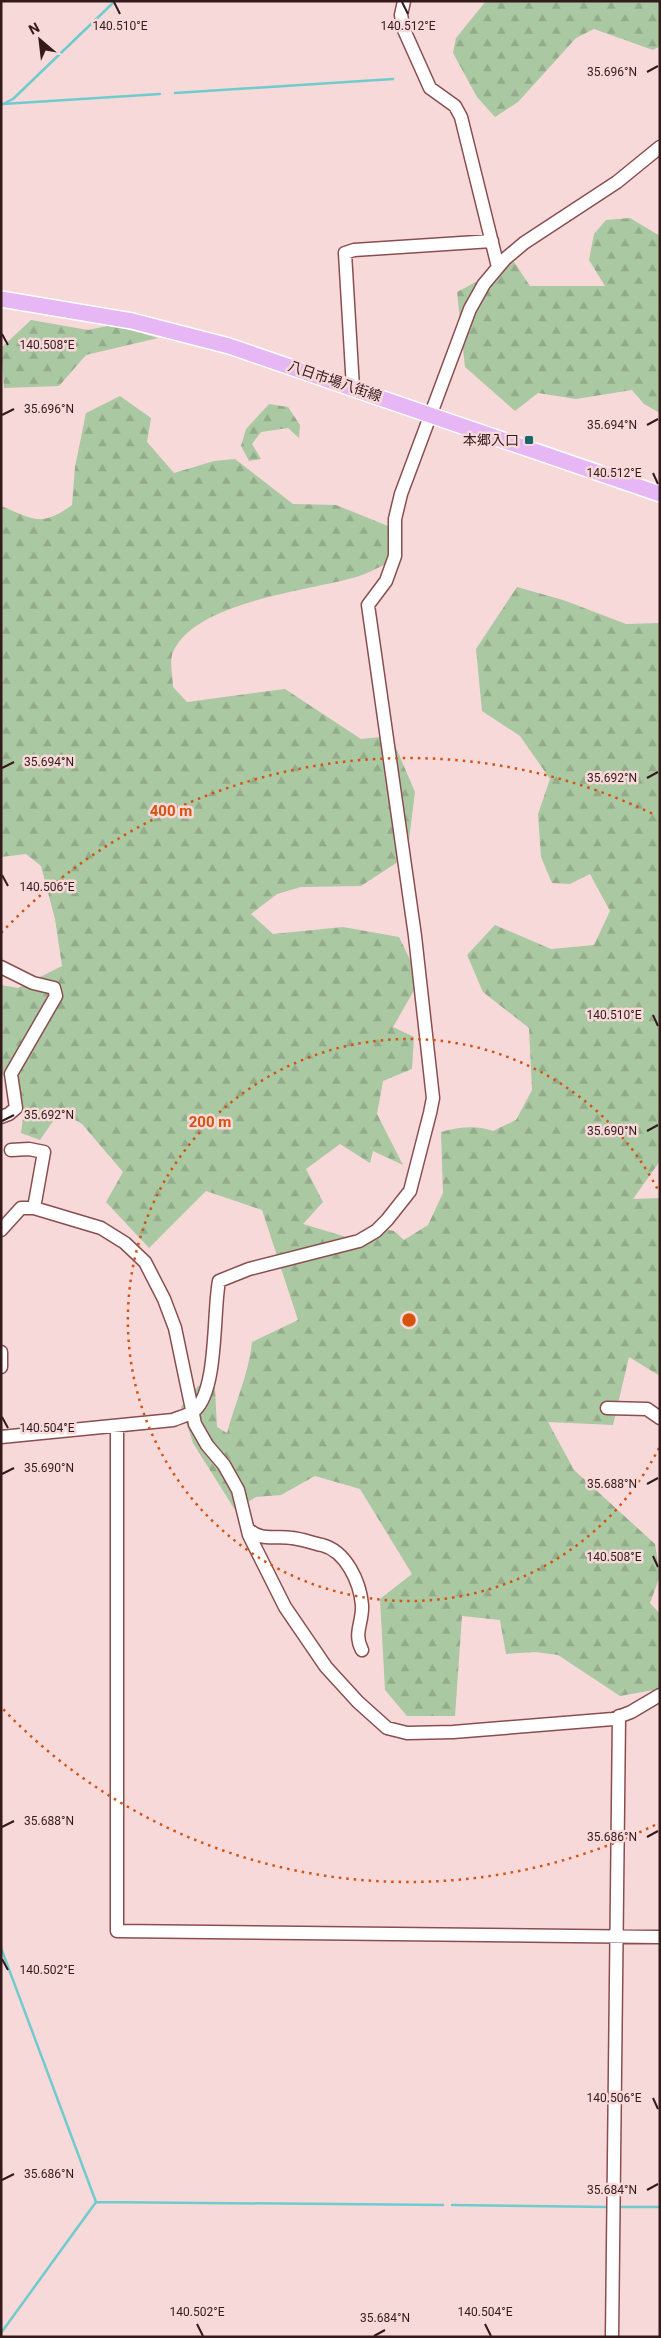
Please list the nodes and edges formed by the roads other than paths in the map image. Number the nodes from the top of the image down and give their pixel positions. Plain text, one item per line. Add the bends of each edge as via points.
1 (404, 1) edge
2 (660, 147) edge
3 (492, 241) junction
4 (498, 267) junction
5 (1, 299) edge
6 (353, 388) junction
7 (431, 414) junction
8 (660, 494) edge
9 (1, 967) edge
10 (1, 1116) edge
11 (11, 1150) dead end
12 (34, 1208) junction
13 (1, 1230) edge
14 (1, 1352) edge
15 (1, 1367) edge
16 (607, 1408) dead end
17 (194, 1411) junction
18 (660, 1418) edge
19 (117, 1426) junction
20 (1, 1437) edge
21 (248, 1529) junction
22 (362, 1650) dead end
23 (660, 1695) edge
24 (619, 1716) junction
25 (616, 1936) junction
26 (660, 1937) edge
27 (612, 2337) edge

1 - 3 street via 401,15 404,30 430,88 455,106 461,117
2 - 4 street via 617,182 524,243
3 - 4 street
3 - 6 street via 345,253
4 - 7 street via 470,309
5 - 6 main road, 八日市場八街線 via 97,314 180,332
6 - 7 main road, 八日市場八街線
7 - 8 main road, 八日市場八街線
7 - 17 street via 401,494 395,519 395,556 386,581 368,605 415,936 433,1098 422,1147 410,1191 376,1231 359,1241 250,1269 219,1281 212,1360 202,1399
9 - 10 street via 33,983 54,988 56,996 11,1074 16,1108
11 - 12 street via 44,1152
12 - 13 street via 21,1208
12 - 17 street via 101,1228 125,1243 145,1262 175,1328
14 - 15 street
16 - 18 street via 647,1409
17 - 19 street via 174,1420
17 - 21 street via 195,1424 238,1490
19 - 20 street
19 - 25 street via 117,1931
21 - 22 street via 254,1535 290,1537 329,1547 341,1556 349,1566 362,1604 357,1633
21 - 24 street via 297,1626 332,1673 387,1728 407,1733 453,1732
23 - 24 street
24 - 25 street
25 - 26 street
25 - 27 street

